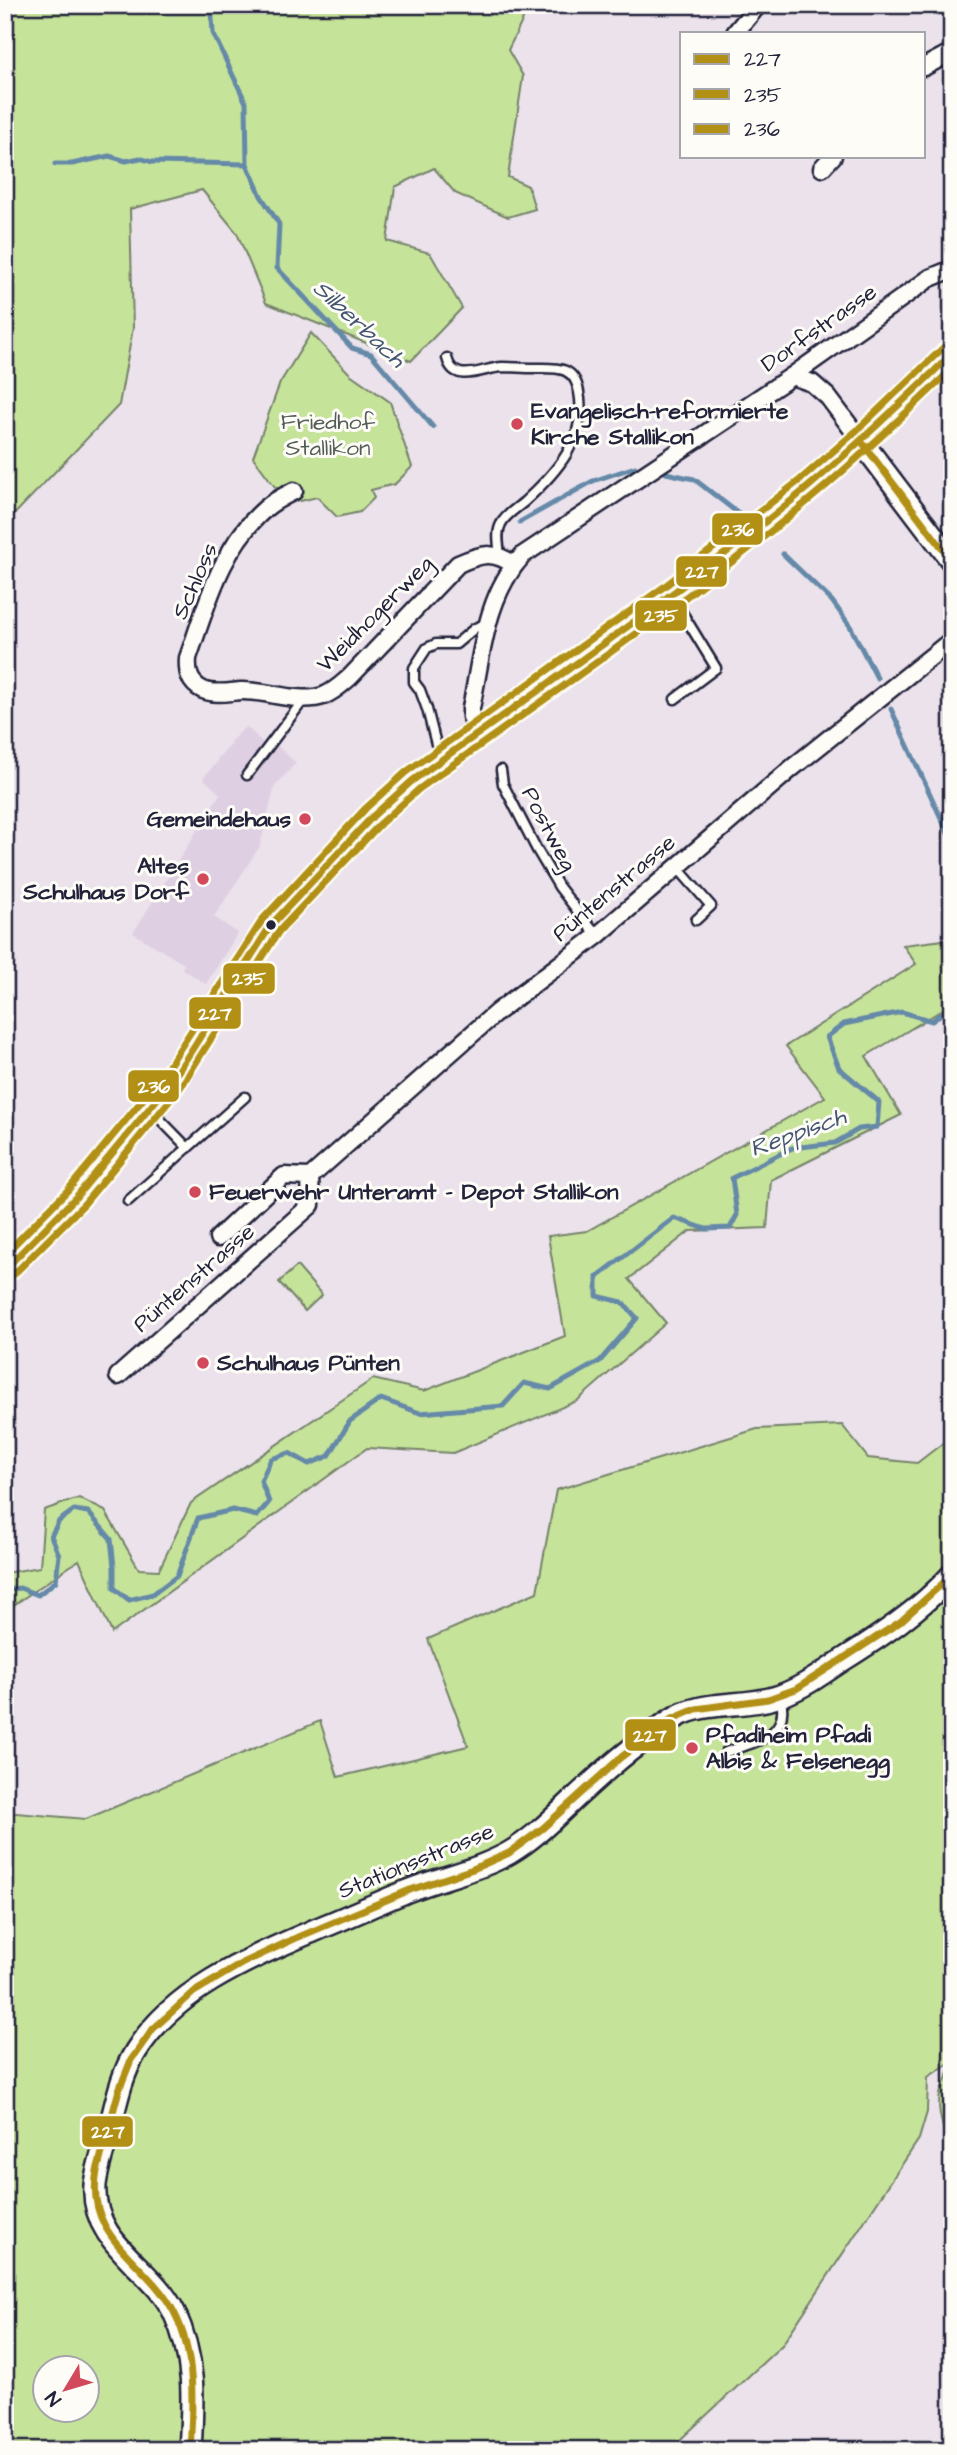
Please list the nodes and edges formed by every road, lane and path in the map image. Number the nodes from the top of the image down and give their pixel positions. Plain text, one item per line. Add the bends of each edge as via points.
1 (758, 5) edge
2 (736, 32) edge
3 (952, 52) edge
4 (926, 66) edge
5 (831, 158) edge
6 (822, 168) dead end
7 (952, 269) edge
8 (952, 354) edge
9 (447, 358) dead end
10 (792, 376) junction
11 (861, 441) junction
12 (294, 491) dead end
13 (500, 555) junction
14 (952, 561) edge
15 (514, 565) junction
16 (671, 594) junction
17 (488, 623) junction
18 (952, 640) edge
19 (187, 673) joint
20 (305, 698) junction
21 (675, 699) dead end
22 (479, 733) junction
23 (444, 758) junction
24 (501, 770) dead end
25 (247, 775) dead end
26 (676, 866) junction
27 (696, 920) dead end
28 (597, 936) junction
29 (245, 1097) dead end
30 (149, 1109) junction
31 (188, 1148) junction
32 (310, 1177) junction
33 (128, 1201) dead end
34 (218, 1238) dead end
35 (5, 1269) edge
36 (118, 1376) dead end
37 (952, 1575) edge
38 (780, 1696) junction
39 (726, 1752) dead end
40 (190, 2450) edge

1 - 2 street
3 - 4 street
5 - 6 street
7 - 10 street, Dorfstrasse via 930,278
8 - 11 main road
9 - 13 lane via 462,374 502,367 558,367 578,382 580,423 573,445 538,489 502,521
10 - 11 street via 813,383 828,397
10 - 15 street, Dorfstrasse via 534,547
11 - 14 street
11 - 16 main road
12 - 19 street, Schloss via 249,524 222,564 188,658
13 - 15 street
13 - 20 street, Weidhogerweg via 473,557 458,564 350,677 322,696
15 - 17 street, Dorfstrasse
16 - 21 lane via 716,668
16 - 22 main road
17 - 22 street, Dorfstrasse via 471,708
17 - 23 lane via 456,644 436,643 427,648 414,668 414,682
18 - 26 street, Püntenstrasse
19 - 20 street, Weidhogerweg via 205,691
20 - 25 lane
22 - 23 main road
23 - 30 main road via 373,816 271,925 181,1068
24 - 28 lane, Postweg via 503,784 542,859
26 - 27 lane via 711,906
26 - 28 street, Püntenstrasse
28 - 32 street, Püntenstrasse via 497,1012
29 - 31 lane
30 - 31 lane
30 - 35 main road via 76,1197
31 - 33 lane
32 - 34 street, Püntenstrasse via 284,1176
32 - 36 street, Püntenstrasse via 310,1205
37 - 38 street, Stationsstrasse via 893,1627
38 - 39 lane via 784,1708 781,1723 767,1738
38 - 40 street, Stationsstrasse via 682,1713 633,1747 511,1852 244,1961 180,2004 142,2042 129,2064 100,2163 96,2204 104,2230 162,2292 181,2332 192,2370

